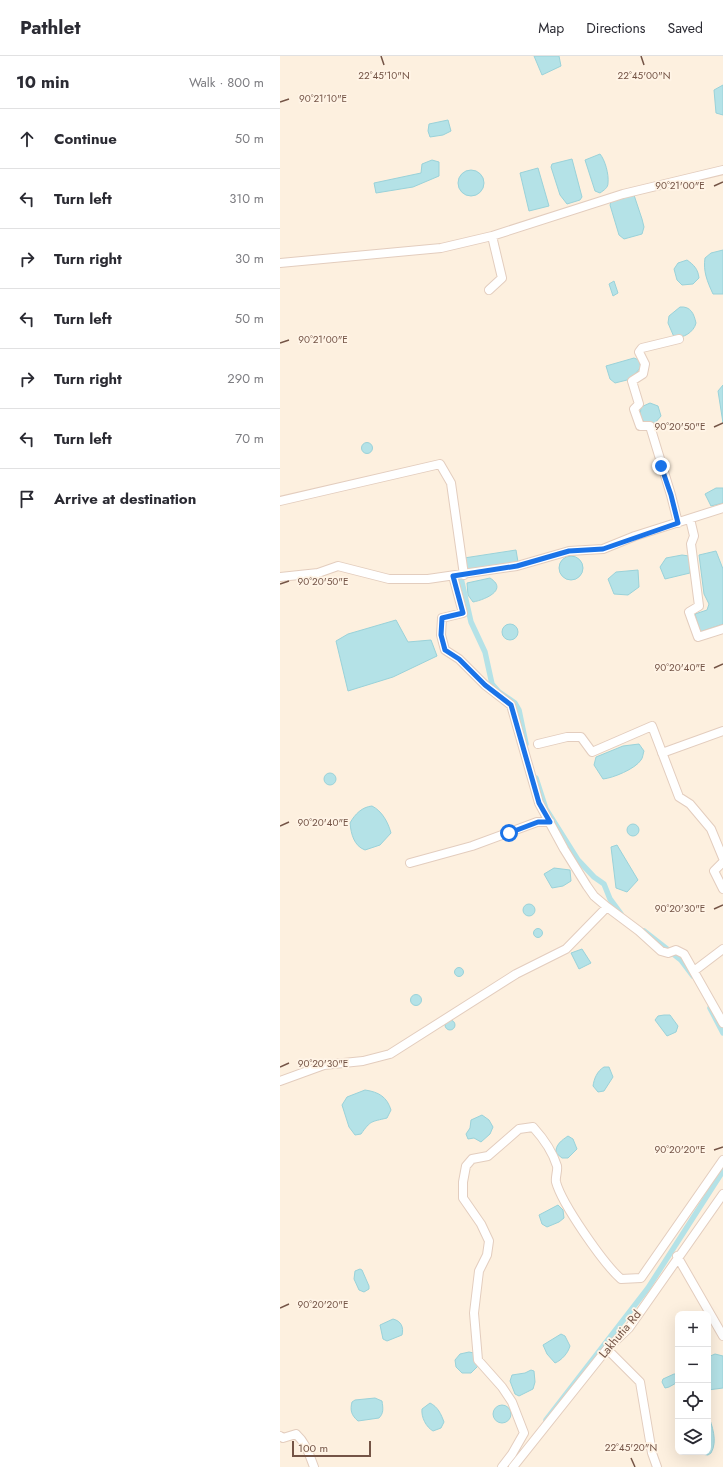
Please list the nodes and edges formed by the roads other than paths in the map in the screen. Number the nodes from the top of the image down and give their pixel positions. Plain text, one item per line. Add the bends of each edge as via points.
1 (723, 170) edge
2 (492, 236) junction
3 (280, 263) edge
4 (490, 290) dead end
5 (679, 339) dead end
6 (280, 501) edge
7 (723, 508) edge
8 (690, 519) junction
9 (678, 523) junction
10 (464, 575) junction
11 (453, 576) junction
12 (280, 577) edge
13 (723, 629) edge
14 (723, 731) edge
15 (538, 744) dead end
16 (662, 754) junction
17 (550, 822) junction
18 (723, 858) edge
19 (723, 862) edge
20 (410, 863) dead end
21 (723, 889) edge
22 (607, 907) junction
23 (723, 949) edge
24 (694, 971) junction
25 (723, 1023) edge
26 (280, 1081) edge
27 (723, 1160) edge
28 (723, 1194) edge
29 (678, 1256) junction
30 (723, 1336) edge
31 (607, 1349) junction
32 (280, 1436) edge
33 (517, 1445) junction
34 (526, 1452) junction
35 (314, 1467) edge
36 (502, 1467) edge
37 (513, 1467) edge
38 (657, 1467) edge

1 - 2 street via 623,194
2 - 3 street via 441,248
2 - 4 street via 502,278
5 - 9 street via 642,348 639,352 645,364 643,374 632,381 639,404 634,409 640,426 650,426
6 - 10 street via 440,464 451,484
7 - 8 street
8 - 9 street
8 - 13 street via 694,536 691,544 699,606 689,612 698,637
9 - 10 street via 603,549 569,551 517,566
10 - 11 street
11 - 12 street via 389,579 338,566 318,573
11 - 17 street via 463,613 442,618 441,635 445,650 459,659 485,685 511,705 539,803
14 - 16 street
15 - 16 street via 567,737 580,737 592,752 652,726
16 - 18 street via 679,797 690,804 711,829
17 - 20 street via 538,822 472,846
17 - 22 street via 586,886
19 - 21 street via 714,871
22 - 24 street via 661,951 668,953 676,950 684,954
22 - 26 street via 566,949 516,974 390,1054 363,1061 324,1065
23 - 24 street
24 - 25 street
27 - 33 street via 641,1278 621,1278 610,1269 565,1202 556,1180 558,1168 542,1137 533,1128 519,1129 488,1156 472,1159 468,1163 463,1182 463,1198 489,1241 487,1255 479,1270 474,1313 478,1360 502,1387 517,1414 524,1433
28 - 29 street, Lakhutia Rd
29 - 30 street
29 - 31 street, Lakhutia Rd via 629,1328
31 - 34 street, Lakhutia Rd
31 - 38 street via 640,1382
32 - 35 street via 283,1438 296,1434 302,1439
33 - 34 street
33 - 36 street
34 - 37 street, Lakhutia Rd

